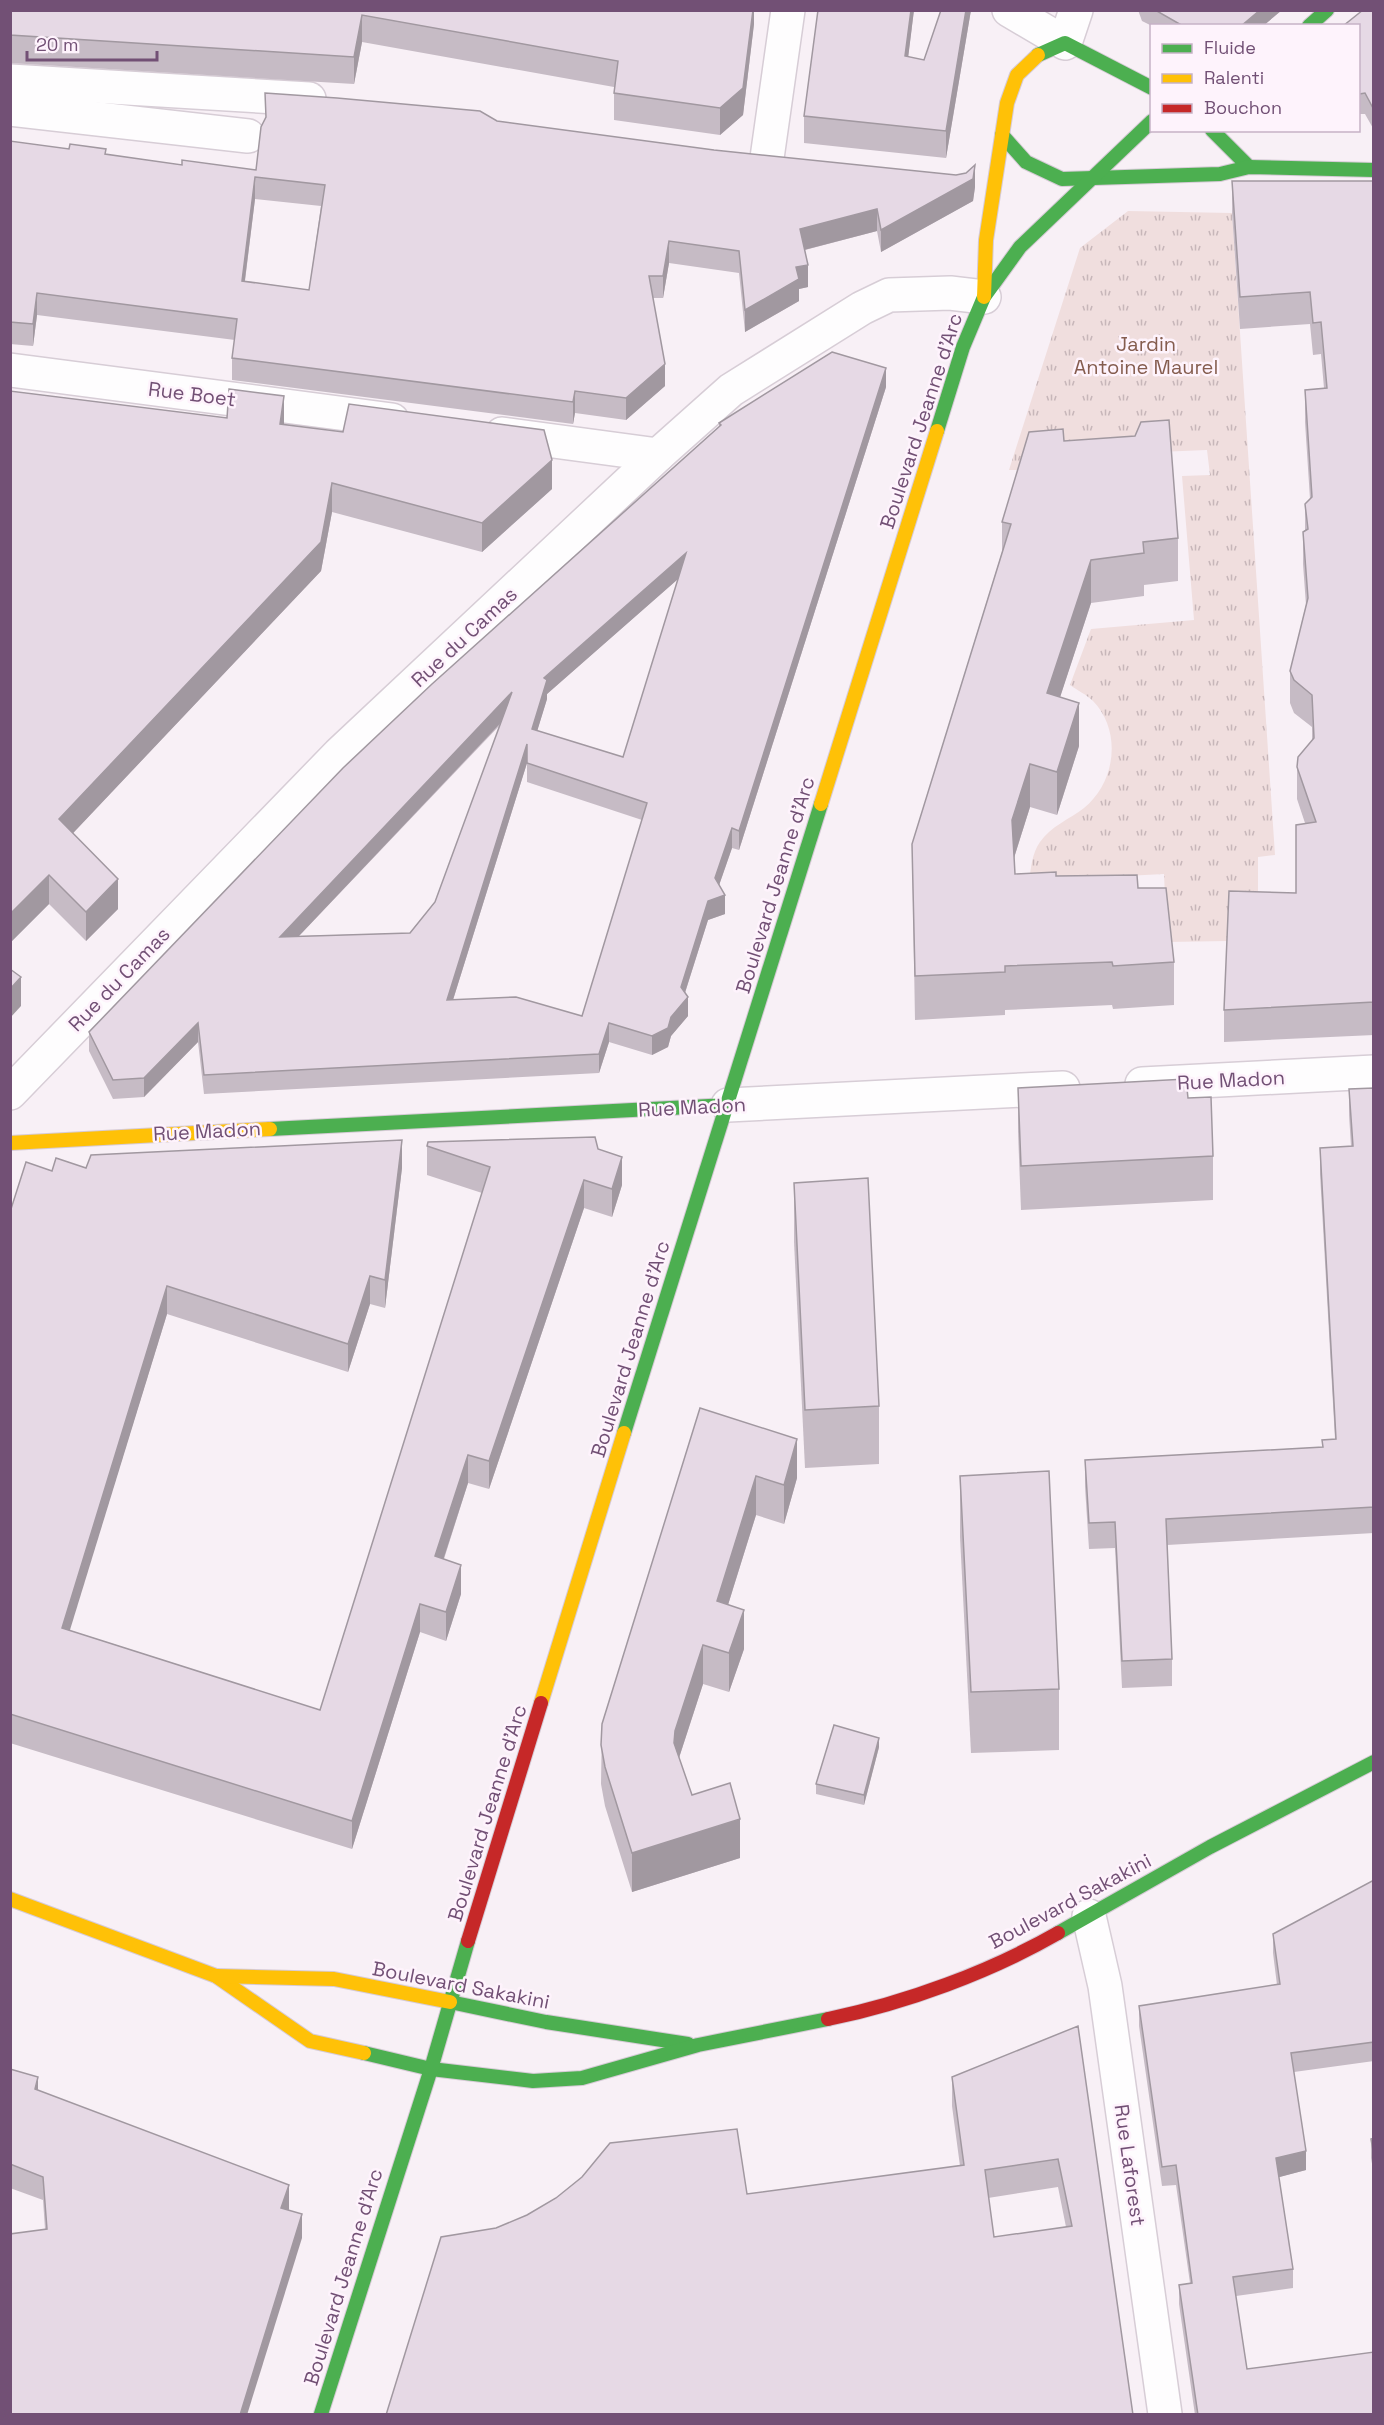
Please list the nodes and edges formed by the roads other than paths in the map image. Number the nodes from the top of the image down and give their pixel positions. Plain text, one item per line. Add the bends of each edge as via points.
1 (788, 10) edge
2 (1009, 10) edge
3 (1076, 10) edge
4 (1328, 10) edge
5 (1311, 24) edge
6 (1065, 43) junction
7 (10, 81) edge
8 (1150, 87) edge
9 (338, 101) edge
10 (10, 109) edge
11 (1150, 123) edge
12 (1214, 132) edge
13 (1002, 135) junction
14 (248, 136) dead end
15 (765, 158) edge
16 (1249, 167) junction
17 (1374, 170) edge
18 (1097, 176) junction
19 (984, 297) junction
20 (10, 370) edge
21 (421, 424) edge
22 (468, 430) edge
23 (658, 454) junction
24 (1374, 1072) edge
25 (10, 1093) edge
26 (728, 1105) junction
27 (10, 1143) edge
28 (1374, 1762) edge
29 (10, 1899) edge
30 (1089, 1916) junction
31 (216, 1976) junction
32 (450, 2003) junction
33 (698, 2045) junction
34 (431, 2069) junction
35 (321, 2415) edge
36 (1165, 2415) edge

1 - 15 street
2 - 6 street
3 - 6 street
4 - 5 street
6 - 8 street
6 - 13 street, Boulevard Jeanne d'Arc via 1040,53 1017,75
7 - 9 street
10 - 14 street
11 - 18 street, Boulevard Jeanne d'Arc
12 - 16 street
13 - 18 street via 1026,162 1062,180
13 - 19 street, Boulevard Jeanne d'Arc via 986,240
16 - 17 street
16 - 18 street via 1220,174
18 - 19 street, Boulevard Jeanne d'Arc via 1020,247
19 - 23 street, Rue du Camas via 950,293 889,295 868,305 731,390
19 - 26 street, Boulevard Jeanne d'Arc via 963,347
20 - 21 street, Rue Boet
22 - 23 street
23 - 25 street, Rue du Camas via 339,754
24 - 26 street, Rue Madon
26 - 27 street, Rue Madon
26 - 32 street, Boulevard Jeanne d'Arc
28 - 30 street, Boulevard Sakakini via 1210,1846
29 - 31 street, Boulevard Sakakini
30 - 33 street, Boulevard Sakakini via 1028,1950 914,1996 841,2016
30 - 36 street, Rue Laforest via 1105,1986
31 - 32 street, Boulevard Sakakini via 334,1979
31 - 34 street, Boulevard Sakakini via 310,2041
32 - 33 street, Boulevard Sakakini
32 - 34 street, Boulevard Jeanne d'Arc
33 - 34 street, Boulevard Sakakini via 582,2078 533,2081
34 - 35 street, Boulevard Jeanne d'Arc

